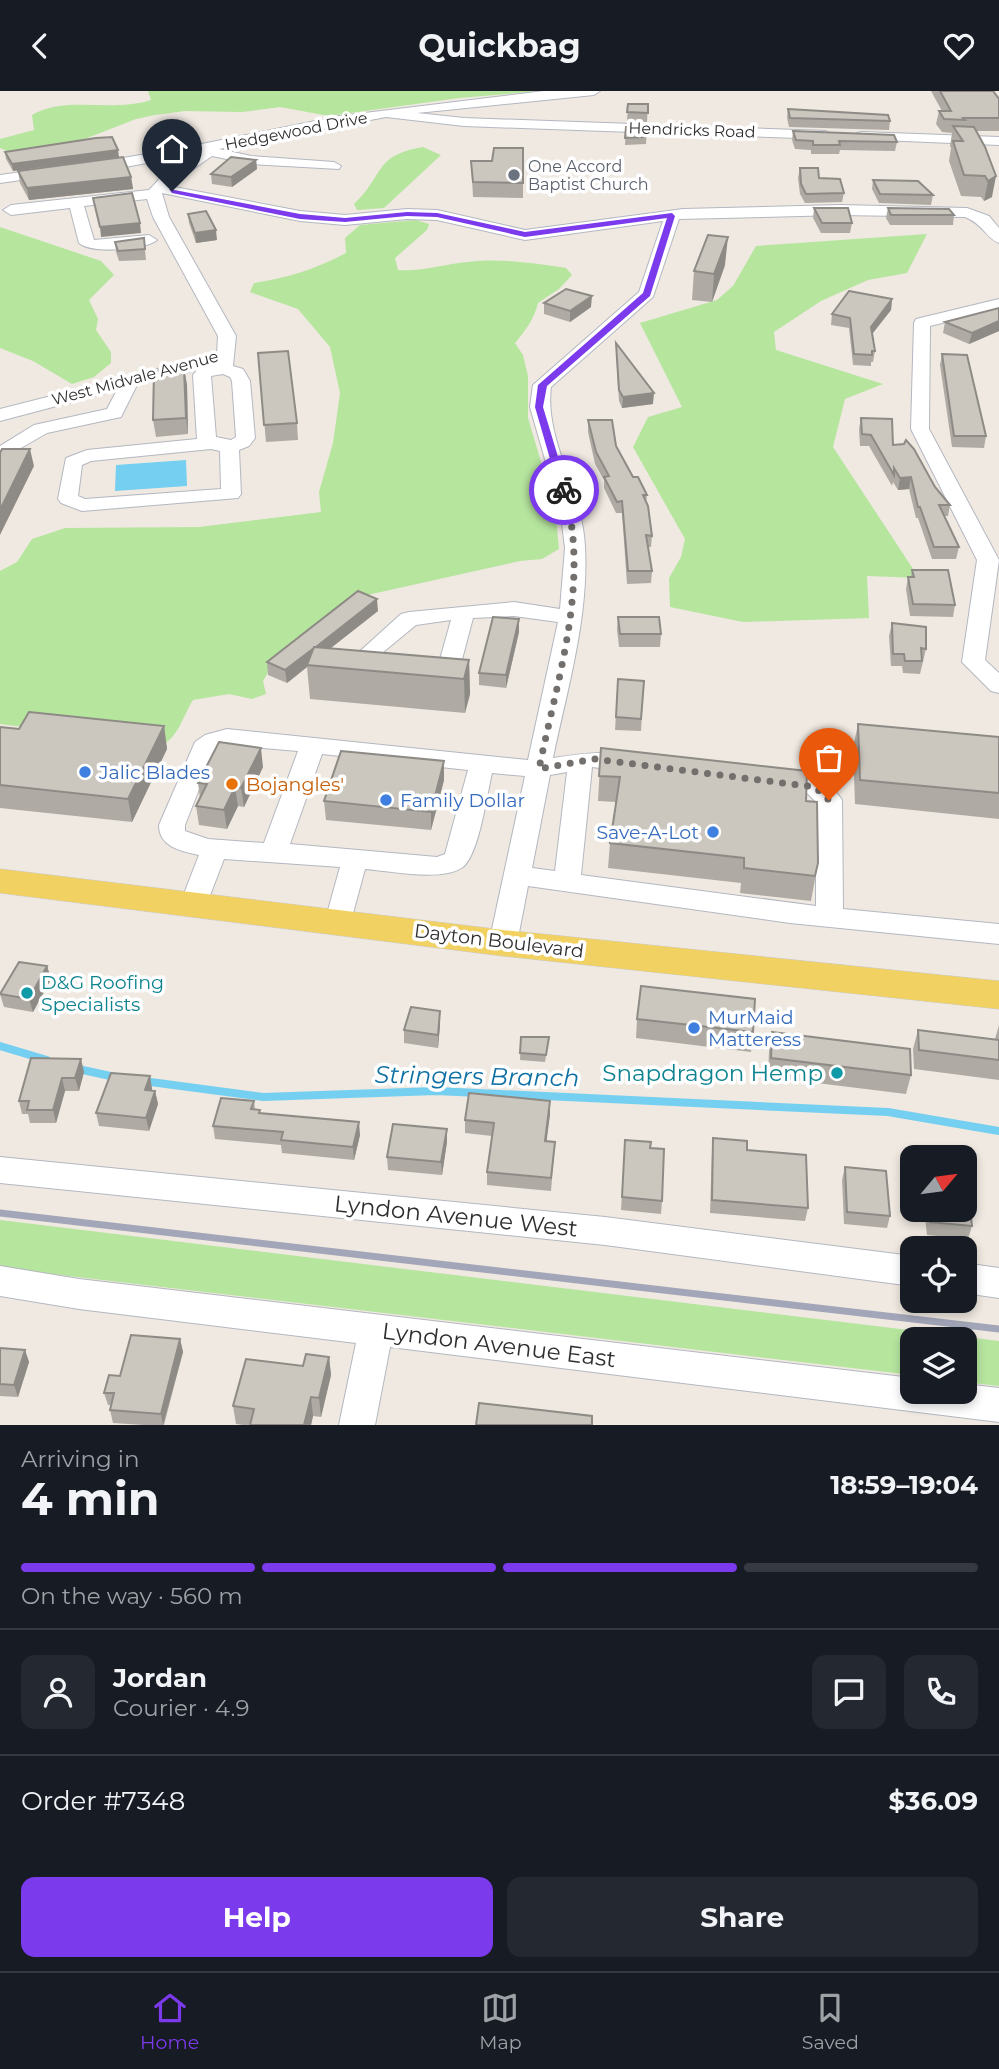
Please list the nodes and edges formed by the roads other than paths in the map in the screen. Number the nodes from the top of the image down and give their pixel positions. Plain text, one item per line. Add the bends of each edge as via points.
1 (594, 91) edge
2 (386, 113) junction
3 (999, 141) edge
4 (212, 149) junction
5 (334, 166) dead end
6 (0, 179) edge
7 (155, 191) junction
8 (76, 202) junction
9 (992, 207) dead end
10 (12, 210) dead end
11 (967, 213) junction
12 (672, 216) junction
13 (999, 238) edge
14 (149, 240) dead end
15 (999, 303) edge
16 (224, 363) junction
17 (131, 380) junction
18 (0, 415) edge
19 (220, 445) junction
20 (0, 454) edge
21 (464, 612) dead end
22 (570, 617) junction
23 (999, 686) edge
24 (313, 745) junction
25 (580, 762) junction
26 (482, 764) junction
27 (661, 768) edge
28 (539, 769) junction
29 (754, 779) edge
30 (215, 848) junction
31 (274, 852) junction
32 (355, 858) junction
33 (517, 875) junction
34 (0, 881) edge
35 (567, 881) junction
36 (194, 904) junction
37 (830, 917) junction
38 (339, 921) junction
39 (999, 934) edge
40 (503, 943) junction
41 (999, 995) edge
42 (0, 1170) edge
43 (900, 1269) edge
44 (977, 1280) edge
45 (0, 1282) edge
46 (999, 1283) edge
47 (376, 1330) junction
48 (999, 1405) edge
49 (357, 1425) edge

1 - 2 street, Hedgewood Drive
2 - 3 street, Hendricks Road via 464,122
2 - 4 street, Hedgewood Drive
4 - 5 street via 251,160
4 - 6 street, Hedgewood Drive
4 - 7 street
7 - 8 street
7 - 12 street via 345,220 437,215 525,235
7 - 16 street, West Midvale Avenue via 161,217 227,336
8 - 10 street
8 - 14 street via 87,243
9 - 11 street
11 - 12 street via 840,210
11 - 13 street via 984,219
12 - 22 street via 647,294 542,385 539,407 574,537
15 - 23 street via 922,323 920,429 988,560 973,662
16 - 17 street, West Midvale Avenue
16 - 19 street via 202,375 206,439
16 - 19 street via 241,381 246,438
17 - 18 street, West Midvale Avenue
17 - 20 street via 114,413 41,429
19 - 19 street via 87,456 73,462 68,499 82,505 231,494
21 - 22 street via 514,609
22 - 28 street
24 - 26 street
24 - 30 street via 227,737 204,747 172,835
24 - 31 street
25 - 27 street via 594,759
25 - 28 street
25 - 35 street
26 - 28 street
26 - 32 street via 454,860 439,866
28 - 33 street
29 - 37 street via 815,787 829,800
30 - 31 street
30 - 36 street
31 - 32 street
32 - 38 street
33 - 35 street
33 - 40 street
34 - 36 main road, Dayton Boulevard
35 - 37 street
36 - 38 main road, Dayton Boulevard
37 - 39 street
38 - 40 main road, Dayton Boulevard
40 - 41 main road, Dayton Boulevard
42 - 43 street, Lyndon Avenue West via 596,1230
44 - 46 street
45 - 47 street, Lyndon Avenue East
47 - 48 street, Lyndon Avenue East
47 - 49 street

